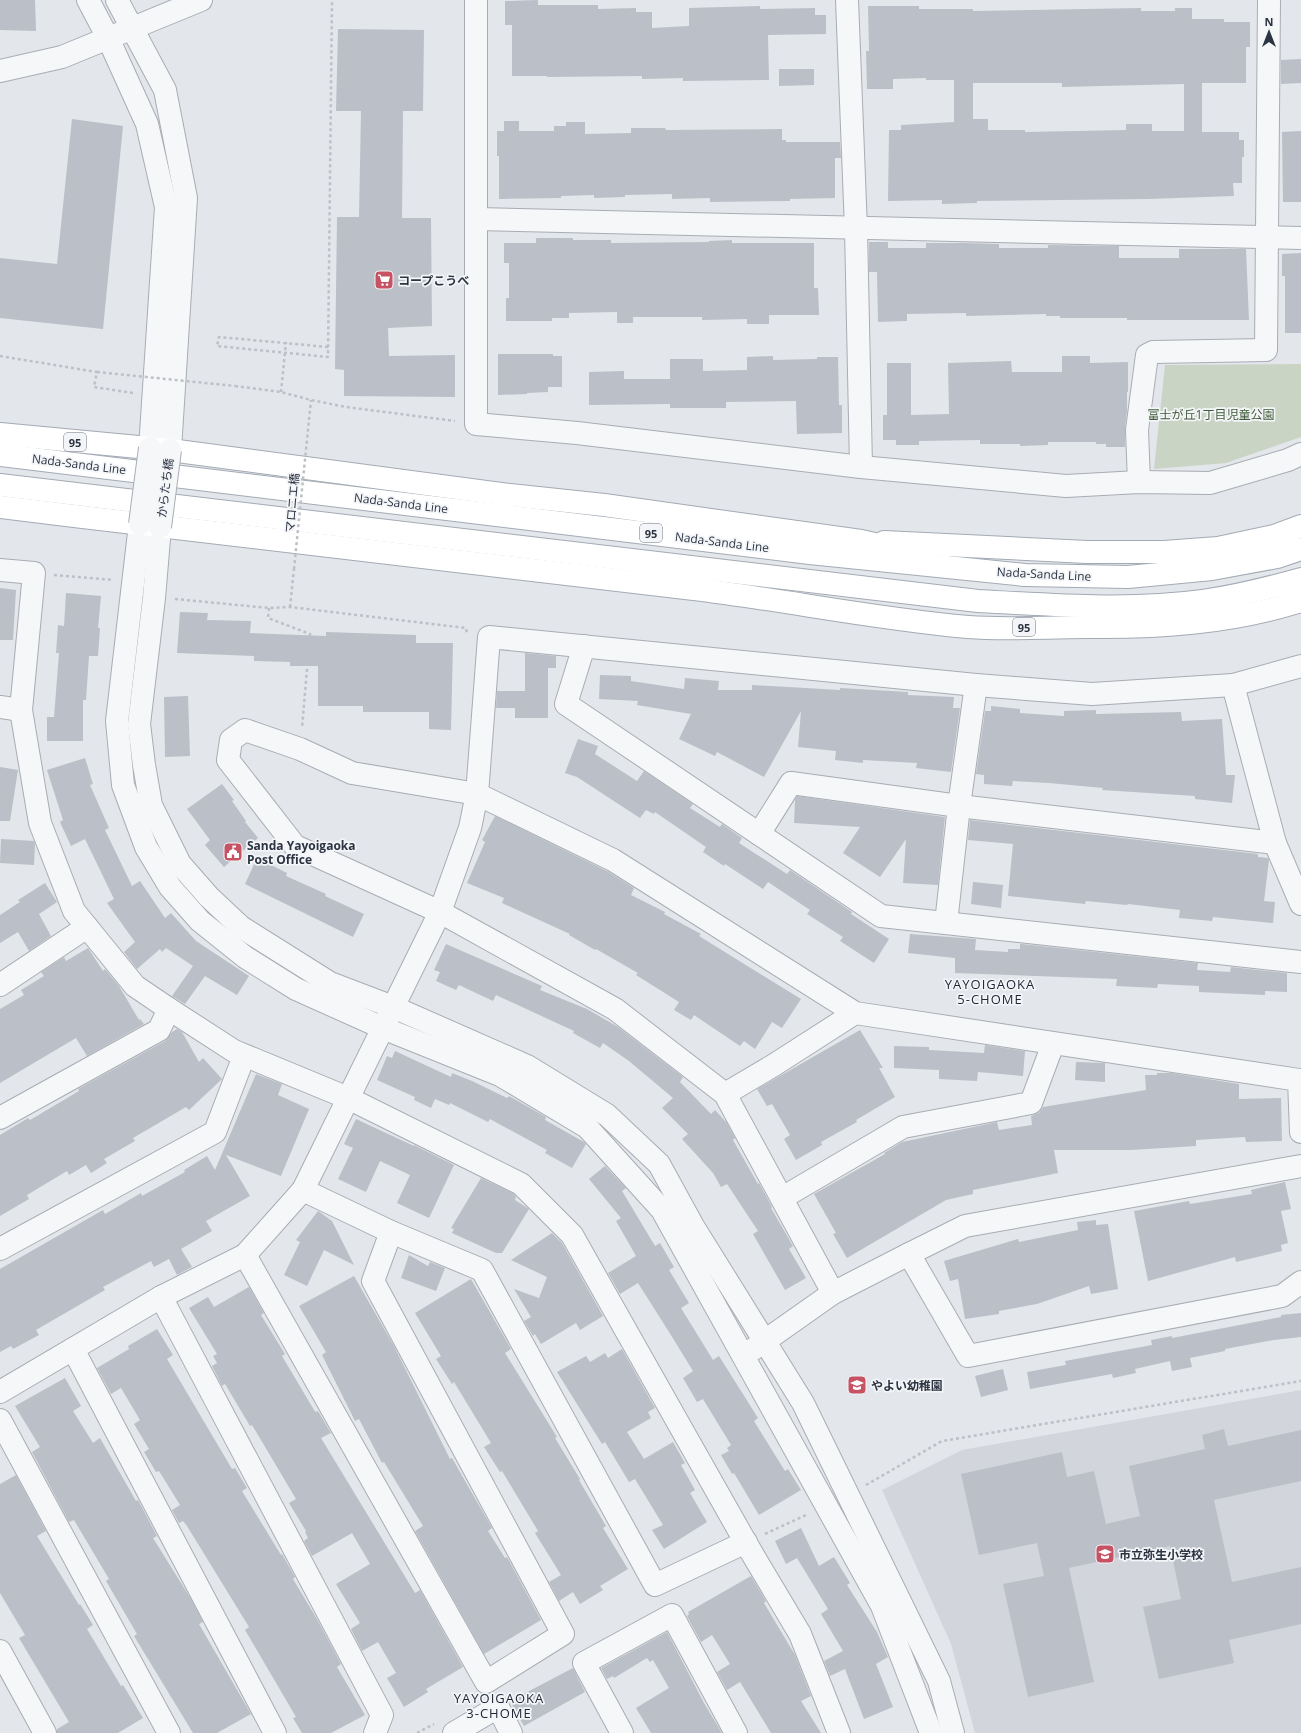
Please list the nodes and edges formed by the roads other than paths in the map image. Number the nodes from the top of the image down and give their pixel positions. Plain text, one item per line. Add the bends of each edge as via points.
1 (88, 0) edge
2 (117, 0) edge
3 (201, 0) edge
4 (476, 0) edge
5 (847, 0) edge
6 (1269, 0) edge
7 (133, 28) junction
8 (108, 38) junction
9 (0, 72) edge
10 (476, 219) junction
11 (856, 229) junction
12 (1266, 237) junction
13 (1301, 238) edge
14 (0, 434) edge
15 (160, 449) junction
16 (1301, 454) edge
17 (0, 455) edge
18 (861, 467) junction
19 (1139, 482) junction
20 (0, 485) edge
21 (0, 507) edge
22 (150, 526) junction
23 (1301, 526) edge
24 (861, 541) junction
25 (1301, 549) edge
26 (0, 570) edge
27 (1025, 575) junction
28 (1301, 579) edge
29 (746, 595) junction
30 (978, 601) junction
31 (1301, 601) edge
32 (584, 646) junction
33 (1301, 666) edge
34 (976, 685) junction
35 (1233, 685) junction
36 (0, 707) edge
37 (21, 710) junction
38 (477, 794) junction
39 (959, 806) junction
40 (759, 834) junction
41 (1276, 843) junction
42 (1301, 904) edge
43 (440, 912) junction
44 (946, 924) junction
45 (87, 927) junction
46 (1301, 962) edge
47 (0, 985) edge
48 (393, 1007) junction
49 (169, 1009) junction
50 (855, 1013) junction
51 (383, 1028) junction
52 (1053, 1044) junction
53 (244, 1056) junction
54 (725, 1094) junction
55 (348, 1098) junction
56 (0, 1118) edge
57 (1301, 1132) edge
58 (1301, 1166) edge
59 (303, 1190) junction
60 (782, 1198) junction
61 (391, 1232) junction
62 (0, 1248) edge
63 (909, 1254) junction
64 (245, 1255) junction
65 (1301, 1282) edge
66 (833, 1293) junction
67 (161, 1297) junction
68 (764, 1341) junction
69 (73, 1350) junction
70 (743, 1356) junction
71 (0, 1392) edge
72 (0, 1420) edge
73 (746, 1542) junction
74 (3, 1665) edge
75 (45, 1733) edge
76 (169, 1733) edge
77 (275, 1733) edge
78 (375, 1733) edge
79 (454, 1733) edge
80 (511, 1733) edge
81 (622, 1733) edge
82 (736, 1733) edge
83 (839, 1733) edge
84 (931, 1733) edge
85 (952, 1733) edge

1 - 8 street
2 - 7 street
3 - 7 street
4 - 10 street
5 - 11 street
6 - 12 street
7 - 8 street
7 - 15 street via 165,90 186,198
8 - 9 street via 62,57
8 - 15 street via 147,124 166,208 154,396
10 - 11 street
10 - 18 street via 476,424 577,433
11 - 12 street
11 - 18 street
12 - 13 street
12 - 19 street via 1266,350 1147,354 1137,430
14 - 15 main road, 95
15 - 22 street, からたち橋, bridge
15 - 24 main road, 95 via 604,505
16 - 19 street via 1210,483
17 - 27 main road, Nada-Sanda Line / 95 via 802,552
18 - 19 street via 1066,486
20 - 30 main road, 95
21 - 22 main road, 95
22 - 29 main road, 95
22 - 48 street via 154,598 139,724 151,805 180,864 209,897 241,927 330,983
22 - 51 street via 133,581 117,721 123,785 146,847 170,887 200,921 245,957 296,988
23 - 24 main road, 95 via 1274,536 1218,548 1164,552 1087,552
24 - 27 main road, 95
25 - 27 main road, Nada-Sanda Line / 95 via 1277,557 1212,570 1128,577
26 - 37 street via 34,573
28 - 30 main road, 95 via 1267,589 1203,601 1123,606
29 - 30 main road, 95 via 874,603
29 - 31 main road, 95 via 913,621 979,627 1136,628 1210,622 1277,609
32 - 34 street
32 - 38 street via 489,637
32 - 40 street via 566,704
33 - 35 street
34 - 35 street via 1092,694
34 - 39 street
35 - 41 street
36 - 37 street
37 - 45 street via 40,823 74,911
38 - 43 street via 470,828
38 - 43 street via 352,773 300,749 245,730 231,740 228,760 295,846
38 - 50 street via 613,860
39 - 40 street via 791,783
39 - 41 street
39 - 44 street
40 - 44 street via 881,916
41 - 42 street
43 - 48 street
43 - 54 street via 615,1009
44 - 46 street
45 - 47 street
45 - 49 street via 134,986
48 - 51 street
48 - 68 street via 528,1066 607,1115 659,1164 693,1226
49 - 53 street
49 - 56 street via 159,1030
50 - 52 street
50 - 54 street
51 - 55 street
51 - 70 street via 500,1075 587,1127 662,1210
52 - 57 street via 1299,1080
52 - 60 street via 1031,1103 903,1127
53 - 55 street
53 - 62 street via 216,1132
54 - 60 street
55 - 59 street
55 - 73 street via 521,1184 572,1235
58 - 63 street via 966,1226
59 - 61 street
59 - 64 street
60 - 66 street
61 - 64 street via 374,1281 563,1634 486,1682
61 - 73 street via 482,1270 655,1585
63 - 65 street via 968,1356 1282,1296
63 - 66 street
64 - 67 street
66 - 68 street
67 - 69 street
67 - 78 street via 382,1715
68 - 70 street
68 - 85 street via 803,1403 939,1681
69 - 71 street
69 - 77 street
70 - 84 street via 882,1606
72 - 76 street
73 - 83 street via 800,1634
74 - 75 street
79 - 80 street via 498,1707
81 - 82 street via 584,1663 672,1615

